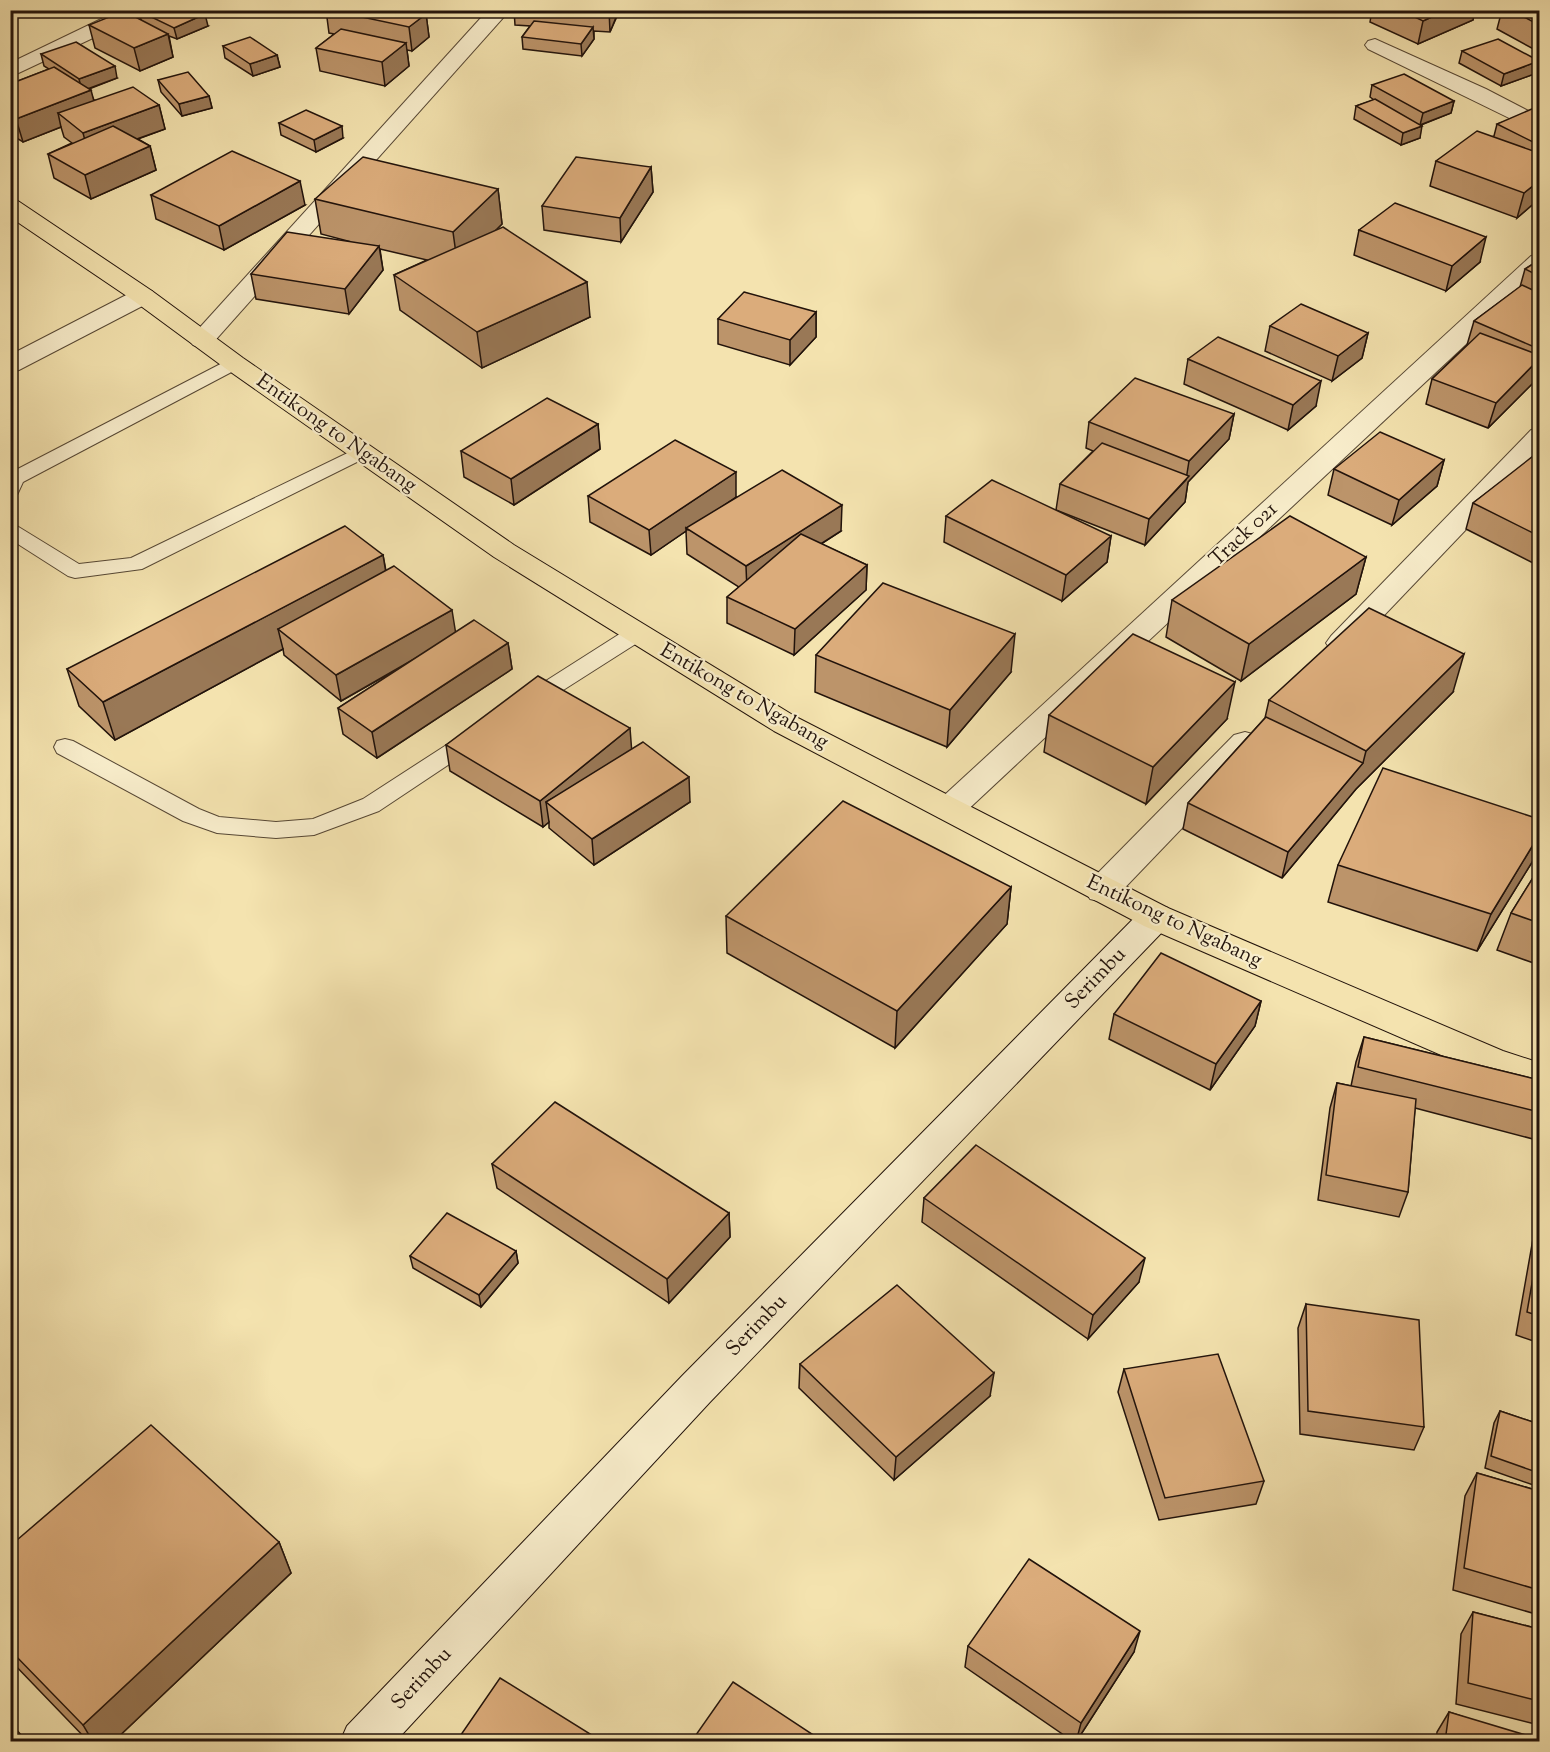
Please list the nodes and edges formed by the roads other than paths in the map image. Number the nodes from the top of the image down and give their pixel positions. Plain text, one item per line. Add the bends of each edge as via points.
1 (137, 10) edge
2 (500, 10) edge
3 (1375, 45) dead end
4 (10, 71) edge
5 (1539, 126) edge
6 (10, 206) edge
7 (1539, 261) edge
8 (143, 296) junction
9 (202, 340) junction
10 (234, 363) junction
11 (10, 365) edge
12 (1539, 436) edge
13 (362, 452) junction
14 (10, 491) edge
15 (10, 530) edge
16 (637, 633) junction
17 (1325, 659) edge
18 (1267, 719) edge
19 (65, 747) dead end
20 (949, 809) junction
21 (1102, 890) junction
22 (1156, 917) junction
23 (1539, 1077) edge
24 (363, 1742) edge

1 - 4 street
2 - 9 street
3 - 5 street
6 - 8 highway, Entikong to Ngabang
7 - 20 street, Track 021
8 - 9 highway, Entikong to Ngabang
8 - 11 street
9 - 10 highway, Entikong to Ngabang
10 - 13 highway, Entikong to Ngabang
10 - 14 lane via 15,479
12 - 17 street
13 - 15 lane via 135,564 75,571
13 - 16 highway, Entikong to Ngabang via 504,551
16 - 19 lane via 370,805 330,824 276,830 217,825
16 - 20 highway, Entikong to Ngabang via 785,724
18 - 21 street
20 - 21 highway, Entikong to Ngabang
21 - 22 highway, Entikong to Ngabang
22 - 23 highway, Entikong to Ngabang via 1491,1061
22 - 24 street, Serimbu via 696,1389

